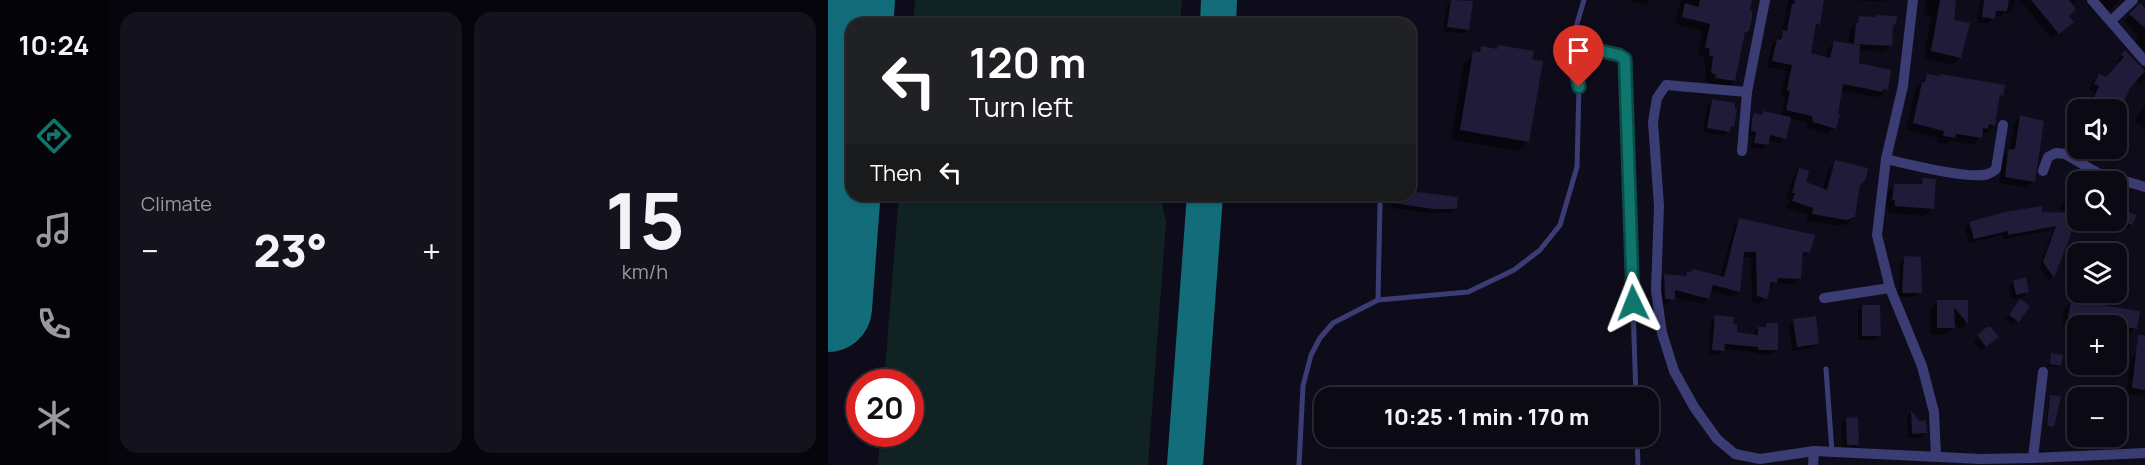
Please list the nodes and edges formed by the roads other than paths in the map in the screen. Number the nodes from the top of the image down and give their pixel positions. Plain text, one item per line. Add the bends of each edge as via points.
1 (1584, 0) edge
2 (1765, 0) edge
3 (1913, 0) edge
4 (2092, 0) edge
5 (2133, 0) edge
6 (2111, 21) junction
7 (1571, 44) junction
8 (2145, 61) edge
9 (1748, 92) junction
10 (2003, 125) dead end
11 (1742, 151) dead end
12 (1886, 159) junction
13 (2043, 171) dead end
14 (2145, 187) edge
15 (1380, 204) dead end
16 (1890, 288) junction
17 (1824, 298) dead end
18 (1378, 300) junction
19 (1826, 369) dead end
20 (2043, 372) dead end
21 (1636, 387) edge
22 (1637, 447) edge
23 (1814, 451) junction
24 (1832, 452) junction
25 (2145, 453) edge
26 (1936, 456) junction
27 (2033, 458) junction
28 (1299, 465) edge
29 (1638, 465) edge
30 (1813, 465) edge

1 - 7 lane
2 - 9 street
3 - 12 street via 1903,86
4 - 6 street
5 - 6 street
6 - 8 street
7 - 18 lane via 1579,87 1579,145 1577,167 1560,225 1540,250 1514,270 1468,292
7 - 21 lane via 1625,59
9 - 11 street
9 - 23 street via 1666,85 1657,98 1653,122 1659,206 1656,291 1662,333 1674,371 1694,407 1717,439 1735,454 1760,459
10 - 12 street via 1996,169 1988,174 1941,171
12 - 16 street via 1877,235
13 - 14 street via 2048,157 2065,154 2098,173
15 - 18 lane
16 - 17 street
16 - 26 street via 1922,366 1934,412
18 - 28 lane via 1333,323 1320,338 1303,386
19 - 24 lane
20 - 27 street
22 - 29 lane
23 - 24 street
23 - 30 street
24 - 26 street
25 - 27 street
26 - 27 street

